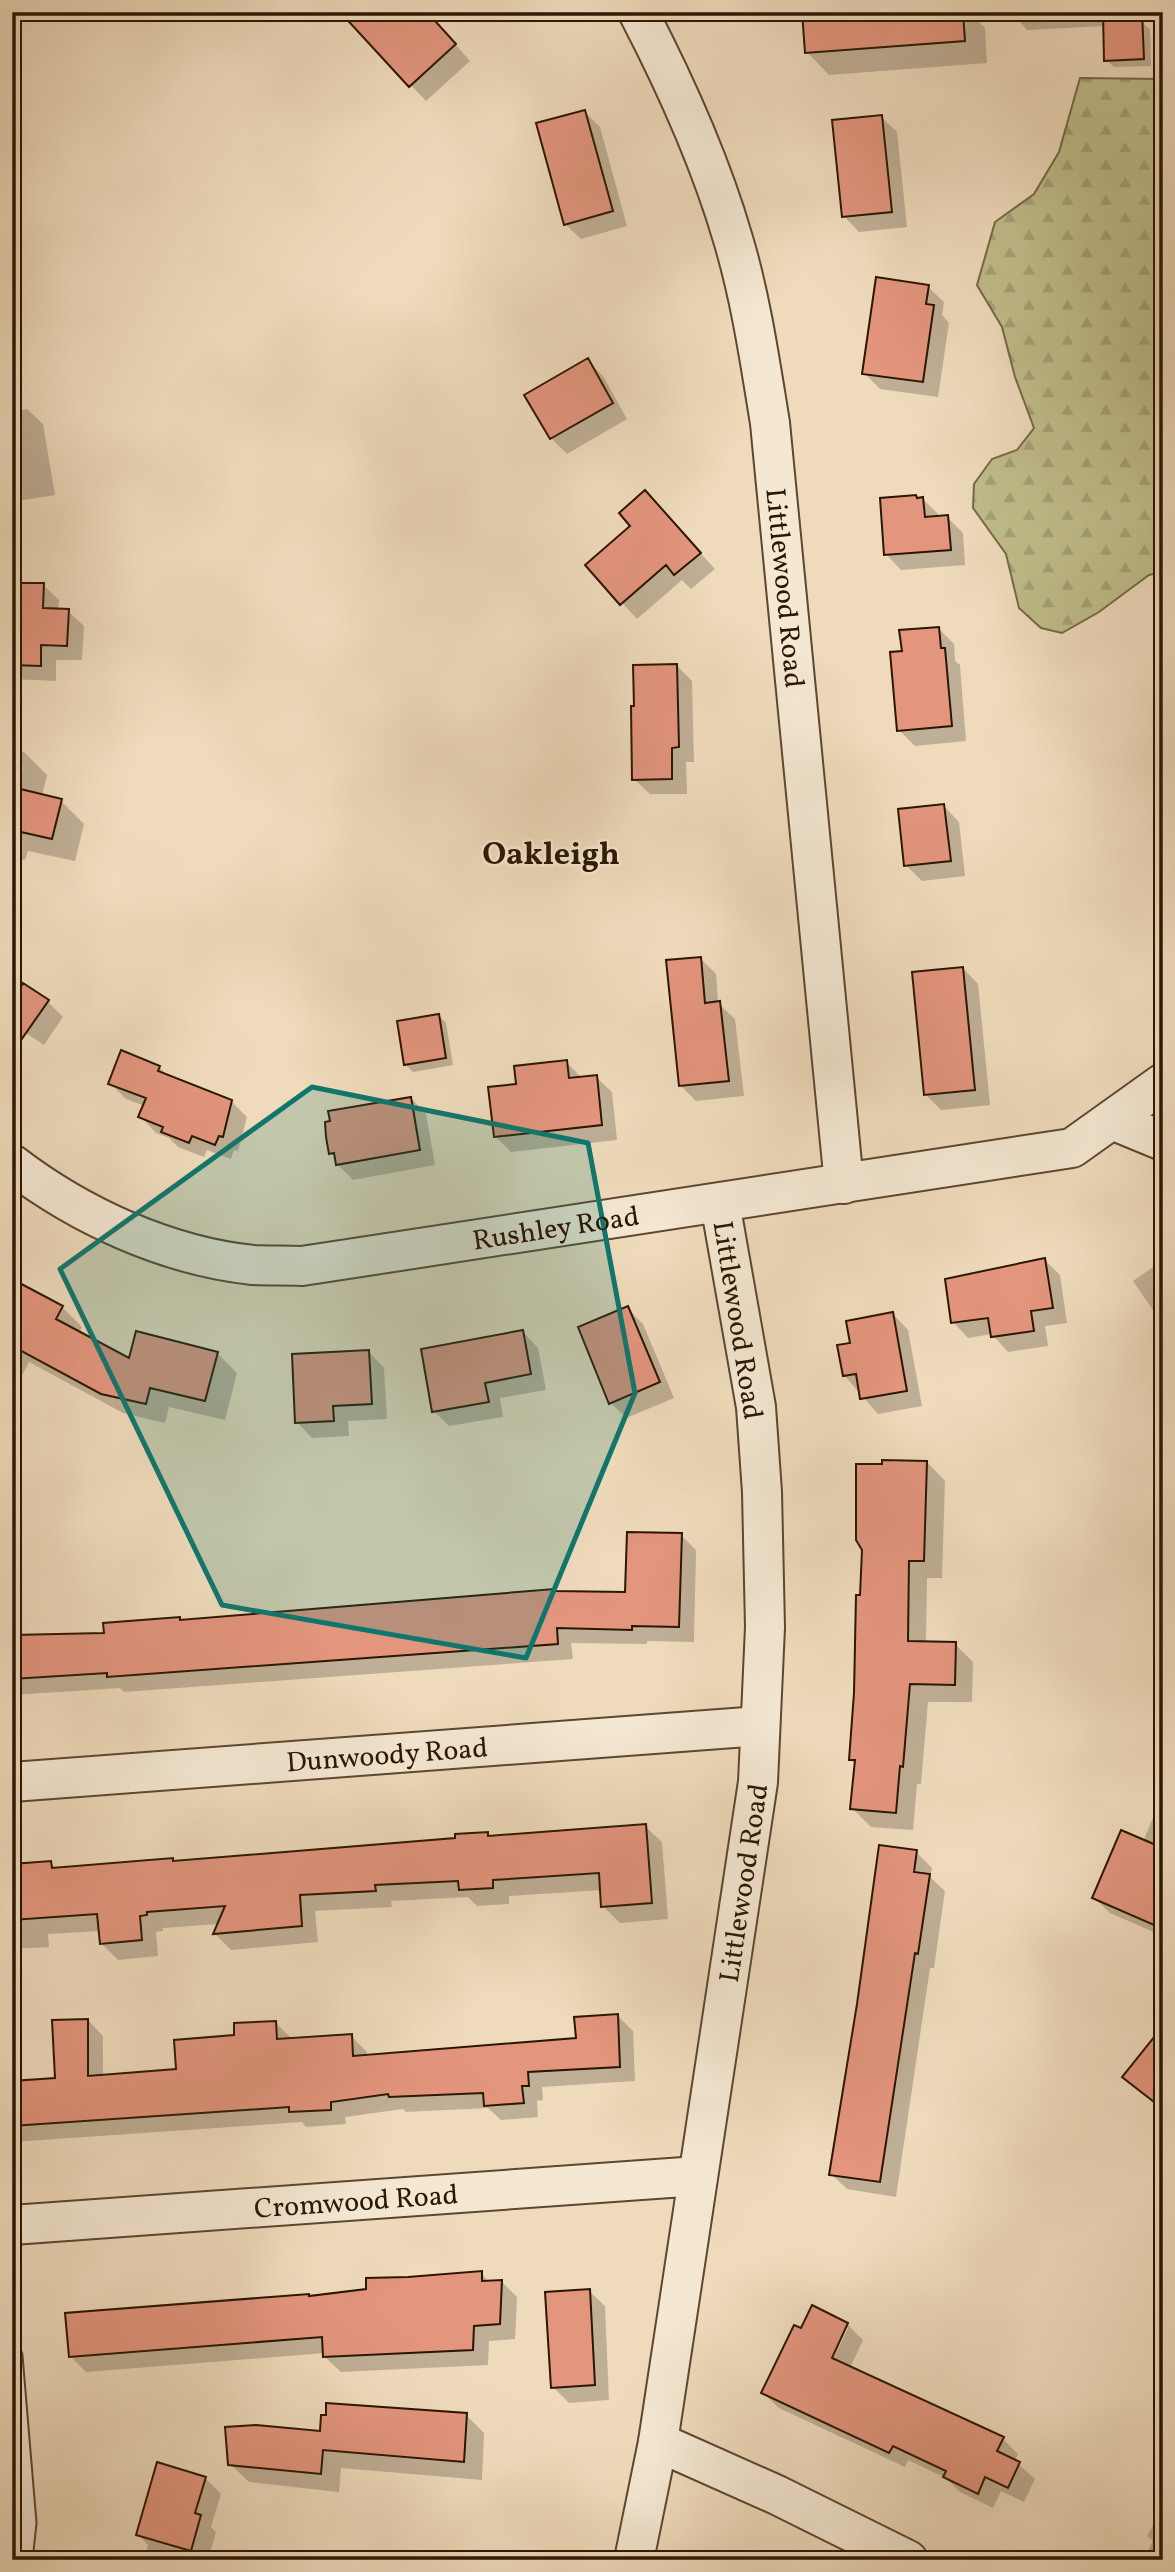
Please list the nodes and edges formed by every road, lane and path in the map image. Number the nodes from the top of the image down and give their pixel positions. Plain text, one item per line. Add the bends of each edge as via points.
1 (638, 12) edge
2 (1163, 1083) edge
3 (1112, 1120) junction
4 (1163, 1141) edge
5 (12, 1164) edge
6 (844, 1184) junction
7 (720, 1203) junction
8 (761, 1726) junction
9 (12, 1782) edge
10 (698, 2176) junction
11 (12, 2225) edge
12 (12, 2356) edge
13 (658, 2442) junction
14 (22, 2560) edge
15 (634, 2560) edge
16 (908, 2560) edge

1 - 6 street, Littlewood Road via 701,145 734,240 754,327 770,423
2 - 3 street, Rushley Road
3 - 4 street
3 - 6 street, Rushley Road via 1072,1149
5 - 7 street, Rushley Road via 78,1208 127,1229 202,1256 253,1265 302,1266
6 - 7 street, Rushley Road
7 - 8 street, Littlewood Road via 756,1406 765,1627
8 - 9 street, Dunwoody Road
8 - 10 street, Littlewood Road via 758,1782
10 - 11 street, Cromwood Road
10 - 13 street, Littlewood Road
12 - 14 lane via 26,2523
13 - 15 street, Littlewood Road
13 - 16 street

